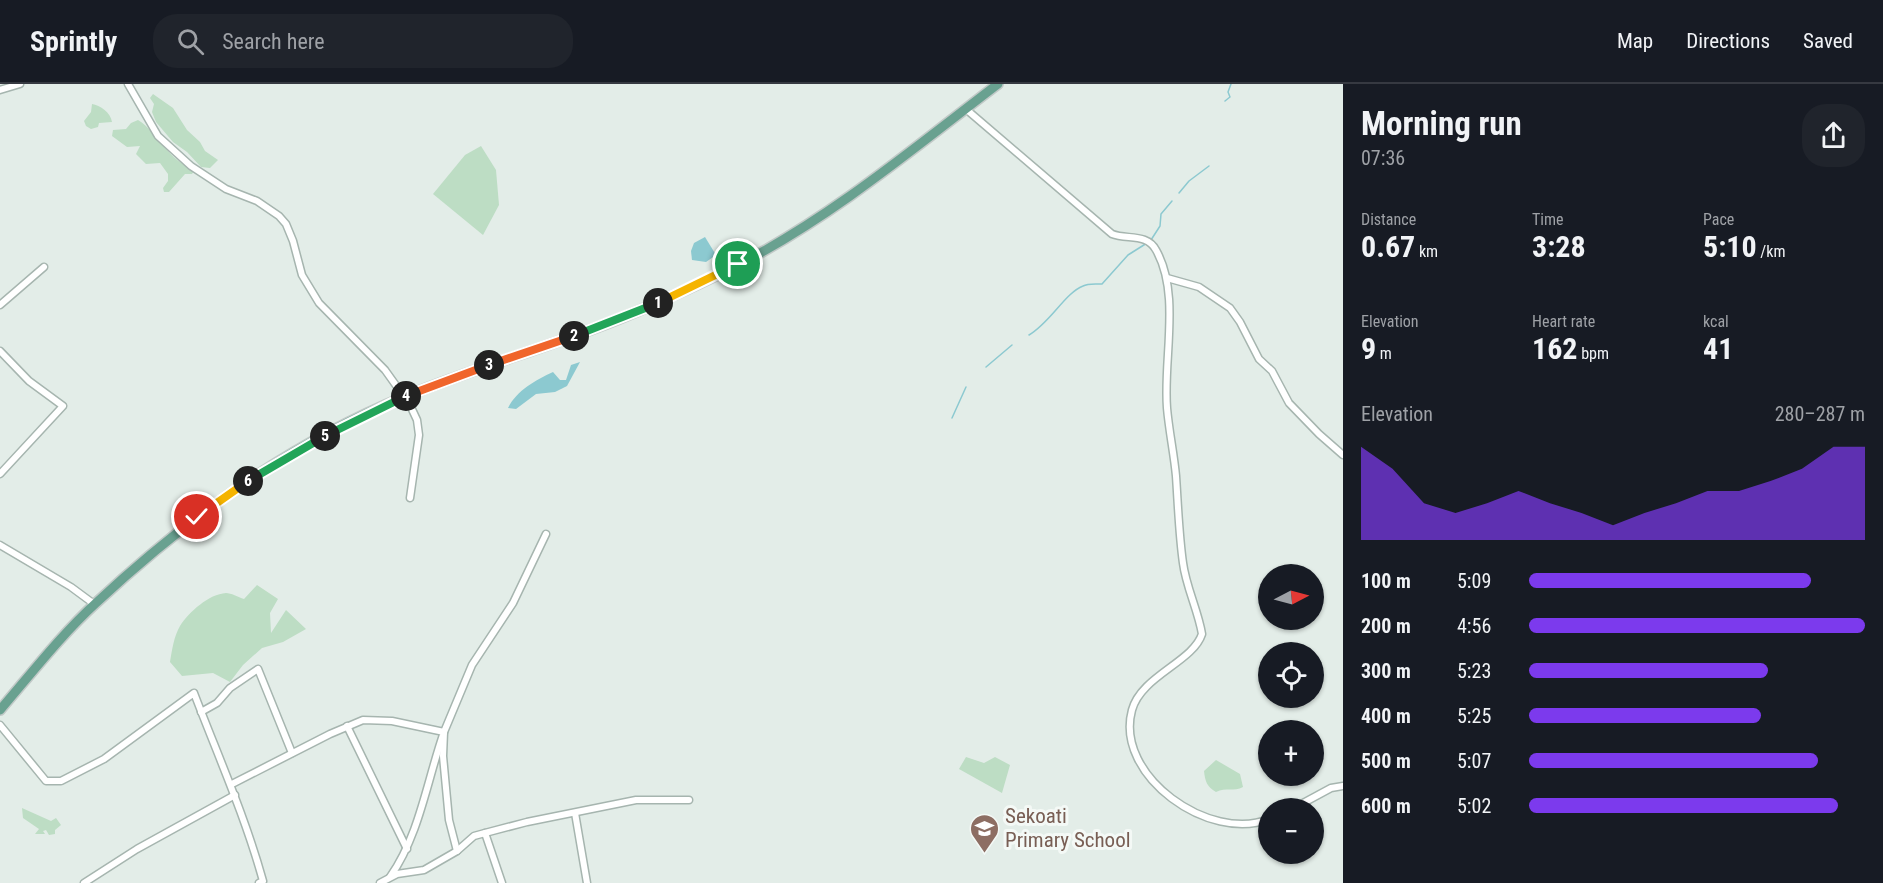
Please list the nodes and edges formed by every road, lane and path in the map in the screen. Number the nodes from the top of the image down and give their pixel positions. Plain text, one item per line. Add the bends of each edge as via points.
1 (20, 84) edge
2 (128, 84) edge
3 (998, 84) edge
4 (0, 90) edge
5 (967, 110) junction
6 (44, 267) dead end
7 (1167, 278) junction
8 (0, 305) edge
9 (0, 351) edge
10 (402, 398) junction
11 (1343, 455) edge
12 (0, 474) edge
13 (410, 498) dead end
14 (546, 534) dead end
15 (0, 545) edge
16 (94, 604) junction
17 (0, 710) edge
18 (201, 712) junction
19 (0, 725) edge
20 (347, 726) junction
21 (444, 732) junction
22 (292, 753) junction
23 (232, 784) junction
24 (1343, 786) edge
25 (235, 795) junction
26 (1312, 798) edge
27 (689, 800) dead end
28 (575, 813) junction
29 (1258, 822) edge
30 (484, 833) junction
31 (407, 849) junction
32 (456, 851) junction
33 (390, 877) junction
34 (84, 883) edge
35 (259, 883) edge
36 (380, 883) edge
37 (502, 883) edge
38 (587, 883) edge

1 - 4 street
2 - 10 street via 158,136 191,166 226,189 257,201 286,224 302,275 319,303 384,370
3 - 5 main road
5 - 7 street via 1112,234 1141,237 1155,248
5 - 10 main road via 823,214 738,264 615,321
6 - 8 street
7 - 11 street via 1199,287 1230,308 1289,403
7 - 29 street via 1167,407 1183,564 1202,634 1193,648 1137,698 1131,712 1131,740 1145,772 1194,813 1227,824
9 - 12 street via 29,381 63,406
10 - 13 street via 417,420 419,435
10 - 16 main road via 291,454 227,495
14 - 21 street via 513,603 472,665
15 - 16 street
16 - 17 main road
18 - 19 street via 194,693 104,759 61,781 46,781
18 - 22 street via 217,704 230,688 258,669
18 - 23 street
20 - 21 street via 363,720 392,721
20 - 22 street
20 - 31 street
21 - 31 street
21 - 32 street via 449,820
22 - 23 street
23 - 25 street
24 - 26 street
25 - 34 street
25 - 35 street via 263,881
27 - 28 street via 636,800
28 - 30 street
28 - 38 street
30 - 32 street
30 - 37 street
31 - 33 street
32 - 33 street via 424,870
33 - 36 street

